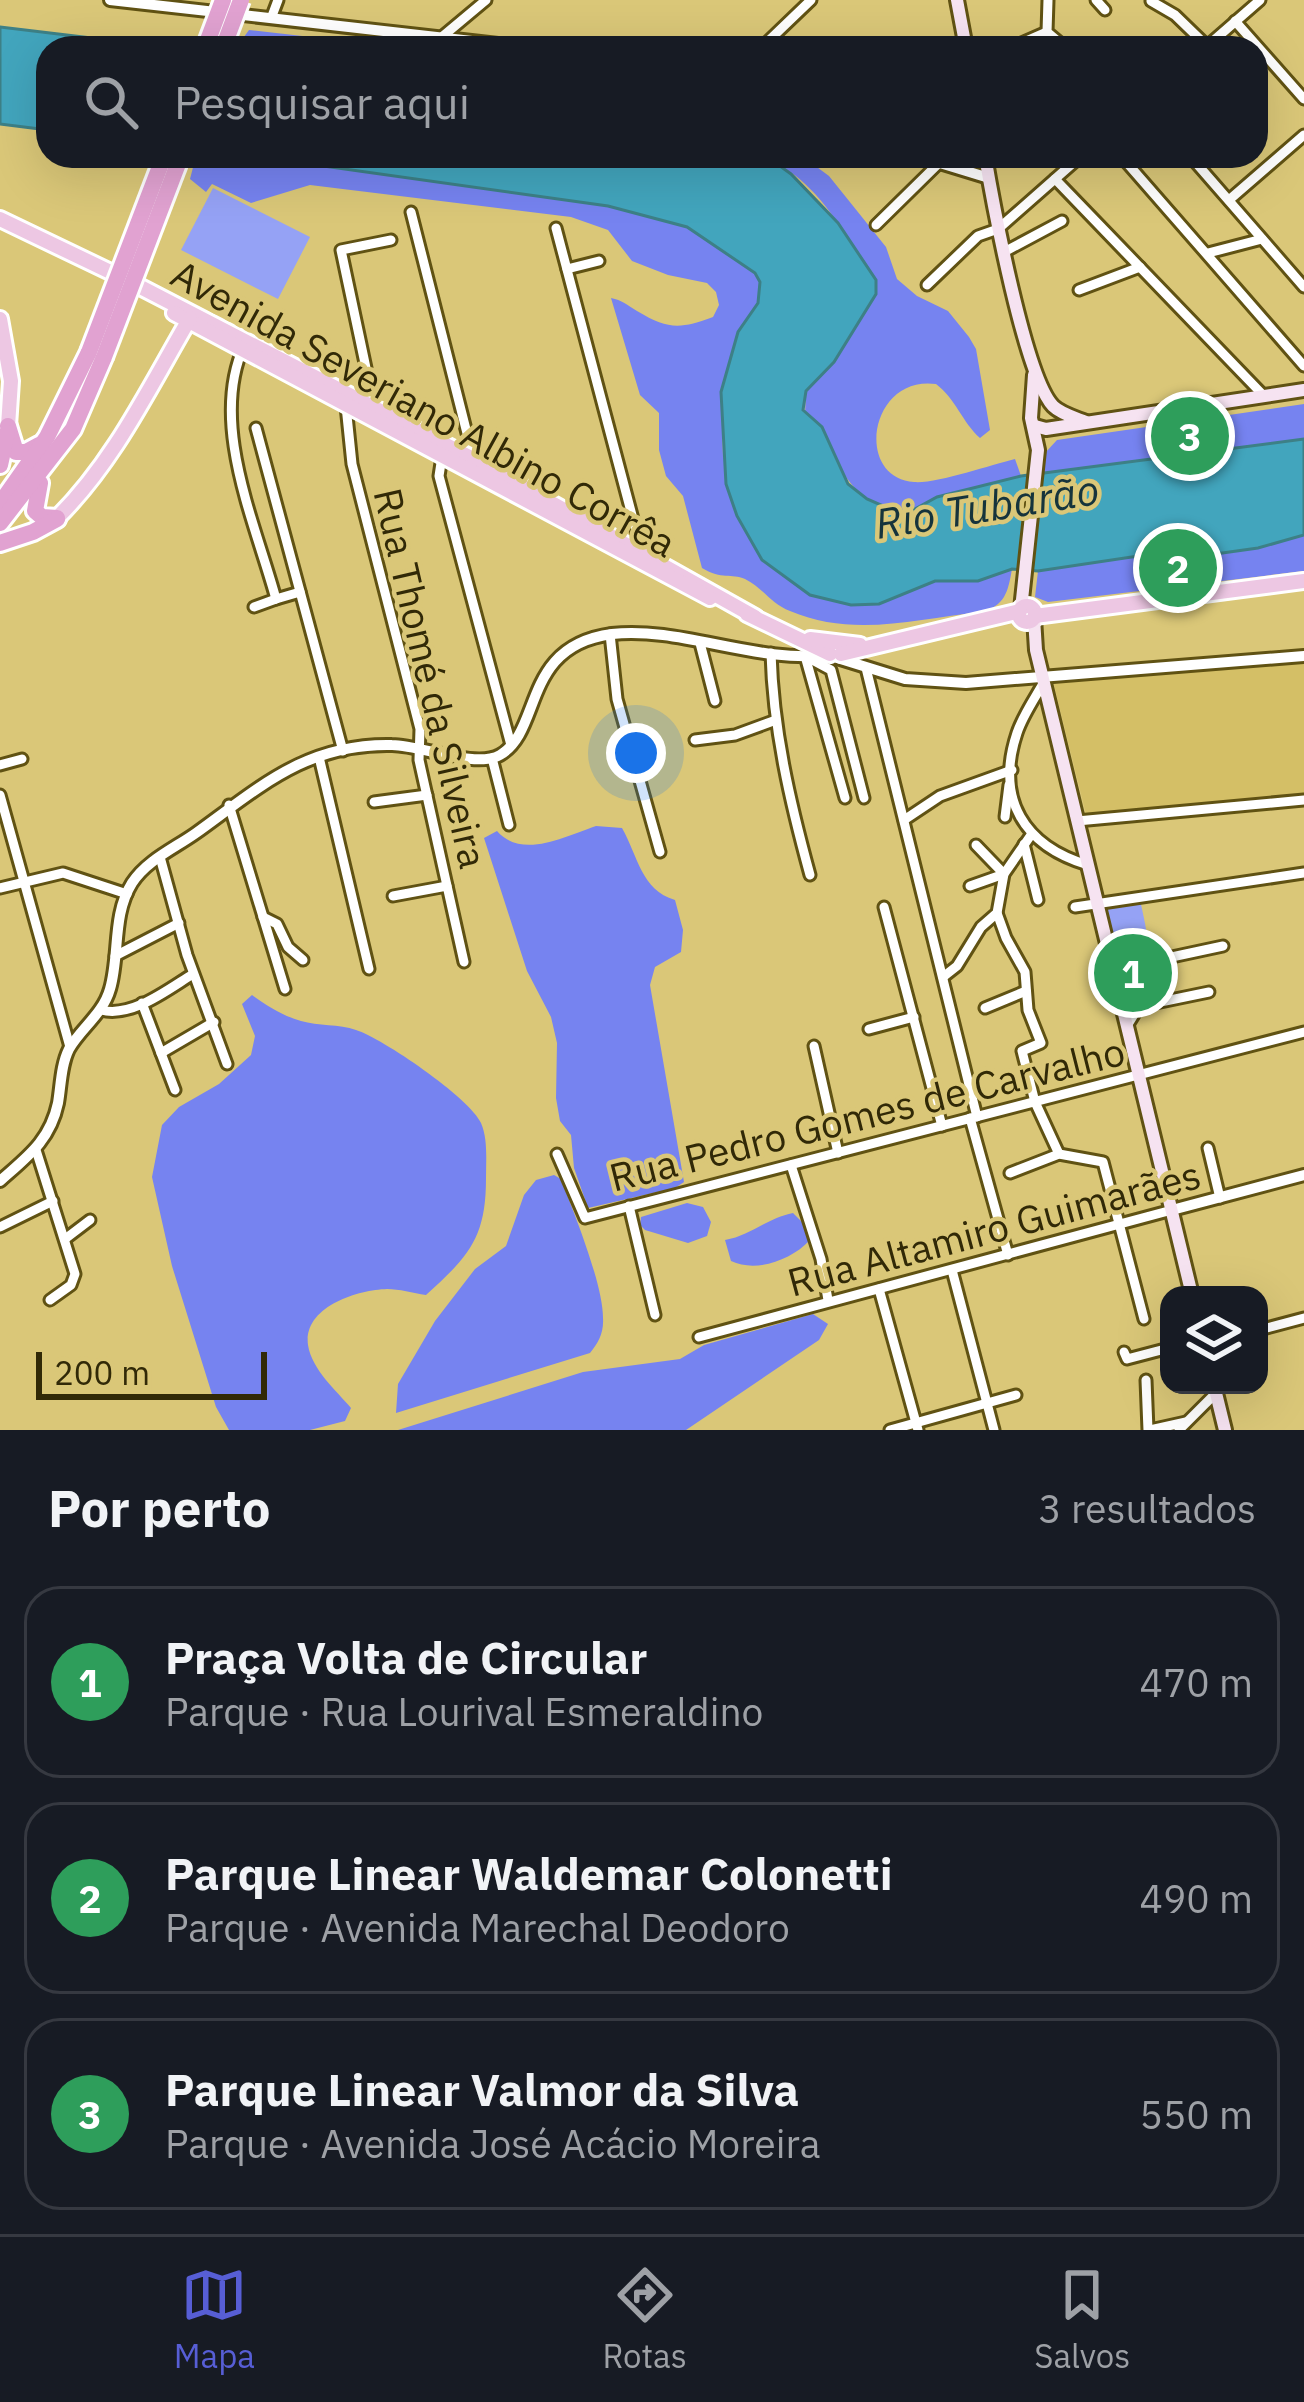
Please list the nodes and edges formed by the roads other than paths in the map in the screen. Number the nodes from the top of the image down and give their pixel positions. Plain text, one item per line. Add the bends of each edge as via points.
1 (110, 0) edge
2 (223, 0) edge
3 (241, 0) edge
4 (278, 0) edge
5 (486, 0) edge
6 (811, 0) edge
7 (957, 0) edge
8 (1096, 0) edge
9 (1260, 0) edge
10 (1050, 1) edge
11 (1150, 1) edge
12 (1105, 10) dead end
13 (272, 16) junction
14 (1235, 21) junction
15 (1047, 32) junction
16 (210, 36) edge
17 (228, 36) edge
18 (443, 36) joint
19 (774, 36) edge
20 (963, 36) edge
21 (1038, 36) edge
22 (1052, 36) edge
23 (1195, 36) edge
24 (1218, 36) edge
25 (1248, 36) edge
26 (1268, 58) edge
27 (1304, 99) edge
28 (1304, 135) edge
29 (1268, 166) edge
30 (160, 168) edge
31 (176, 168) edge
32 (934, 168) edge
33 (956, 168) edge
34 (987, 168) edge
35 (1068, 168) edge
36 (1132, 168) edge
37 (1200, 168) edge
38 (1265, 168) edge
39 (989, 178) junction
40 (1055, 179) junction
41 (1228, 200) junction
42 (411, 212) dead end
43 (0, 219) edge
44 (1062, 221) dead end
45 (876, 225) dead end
46 (556, 228) dead end
47 (998, 229) junction
48 (1262, 239) junction
49 (391, 240) dead end
50 (1004, 252) junction
51 (1208, 253) junction
52 (599, 262) dead end
53 (1140, 267) junction
54 (567, 269) junction
55 (927, 285) dead end
56 (1304, 287) edge
57 (1078, 290) dead end
58 (185, 317) junction
59 (0, 319) edge
60 (203, 331) junction
61 (176, 342) junction
62 (244, 346) junction
63 (96, 355) junction
64 (1304, 366) edge
65 (1034, 368) junction
66 (1304, 390) edge
67 (1264, 396) junction
68 (369, 405) junction
69 (346, 406) junction
70 (1053, 406) junction
71 (1033, 410) junction
72 (1086, 422) junction
73 (8, 426) junction
74 (1046, 427) junction
75 (256, 428) dead end
76 (47, 437) junction
77 (443, 450) junction
78 (0, 465) edge
79 (471, 465) junction
80 (44, 471) junction
81 (0, 504) edge
82 (57, 518) junction
83 (0, 523) edge
84 (0, 543) edge
85 (640, 556) junction
86 (1304, 581) edge
87 (300, 592) junction
88 (276, 599) junction
89 (254, 607) dead end
90 (1027, 609) junction
91 (610, 634) junction
92 (793, 635) junction
93 (700, 643) junction
94 (835, 652) junction
95 (771, 653) junction
96 (806, 656) junction
97 (1304, 656) edge
98 (866, 668) junction
99 (1043, 680) junction
100 (716, 701) dead end
101 (776, 720) junction
102 (695, 740) dead end
103 (511, 745) junction
104 (419, 748) junction
105 (343, 751) junction
106 (320, 757) junction
107 (492, 758) junction
108 (22, 759) dead end
109 (0, 765) edge
110 (1012, 775) junction
111 (0, 795) edge
112 (427, 795) junction
113 (845, 798) dead end
114 (864, 799) dead end
115 (1304, 800) edge
116 (374, 802) dead end
117 (229, 806) junction
118 (1005, 817) dead end
119 (904, 820) junction
120 (1077, 820) junction
121 (509, 825) dead end
122 (1028, 839) junction
123 (976, 845) dead end
124 (660, 852) dead end
125 (160, 857) junction
126 (1088, 865) junction
127 (1304, 873) edge
128 (1004, 874) junction
129 (810, 875) dead end
130 (24, 882) junction
131 (447, 886) junction
132 (970, 886) dead end
133 (0, 888) edge
134 (127, 893) junction
135 (393, 896) dead end
136 (1038, 900) dead end
137 (1097, 902) junction
138 (884, 907) dead end
139 (1075, 907) dead end
140 (997, 913) junction
141 (263, 917) junction
142 (179, 923) junction
143 (1222, 946) dead end
144 (115, 956) junction
145 (303, 960) dead end
146 (464, 962) dead end
147 (369, 969) dead end
148 (194, 974) junction
149 (943, 977) junction
150 (285, 989) dead end
151 (1026, 991) junction
152 (1208, 992) dead end
153 (142, 1004) junction
154 (1141, 1006) junction
155 (985, 1008) dead end
156 (100, 1010) junction
157 (914, 1017) junction
158 (214, 1022) junction
159 (1127, 1026) junction
160 (868, 1029) dead end
161 (1304, 1032) edge
162 (814, 1046) dead end
163 (70, 1047) junction
164 (161, 1053) junction
165 (226, 1064) dead end
166 (1139, 1075) junction
167 (175, 1090) dead end
168 (1035, 1102) junction
169 (974, 1118) junction
170 (943, 1126) junction
171 (1208, 1148) dead end
172 (36, 1150) junction
173 (838, 1153) junction
174 (557, 1154) dead end
175 (1059, 1154) junction
176 (791, 1165) junction
177 (1010, 1173) dead end
178 (1304, 1175) edge
179 (0, 1181) edge
180 (1220, 1198) junction
181 (52, 1202) junction
182 (629, 1207) junction
183 (1172, 1210) junction
184 (90, 1220) dead end
185 (1120, 1224) junction
186 (0, 1227) edge
187 (65, 1239) junction
188 (1008, 1255) junction
189 (952, 1270) junction
190 (1190, 1286) edge
191 (879, 1289) junction
192 (1138, 1297) junction
193 (50, 1300) dead end
194 (827, 1300) junction
195 (1124, 1301) dead end
196 (655, 1315) dead end
197 (1304, 1318) edge
198 (1144, 1319) dead end
199 (1268, 1328) edge
200 (699, 1337) dead end
201 (1160, 1349) edge
202 (1125, 1355) dead end
203 (1146, 1380) dead end
204 (1211, 1394) edge
205 (1216, 1394) edge
206 (1016, 1395) dead end
207 (987, 1403) junction
208 (916, 1426) edge
209 (1184, 1426) edge
210 (890, 1430) edge
211 (994, 1430) edge
212 (1149, 1430) edge
213 (1225, 1430) edge

1 - 13 street
2 - 16 highway, bridge
3 - 17 highway, bridge
4 - 13 street
5 - 18 street
6 - 19 street
7 - 20 main road
8 - 12 street
9 - 14 street
10 - 15 street
11 - 23 street
13 - 18 street
14 - 24 street
14 - 25 street
15 - 21 street
15 - 22 street
26 - 27 street
28 - 29 street
30 - 63 highway, bridge
31 - 63 highway, bridge
32 - 45 street
33 - 39 street
34 - 39 main road
35 - 40 street
36 - 51 street
37 - 41 street
38 - 41 street
39 - 47 main road
40 - 47 street
40 - 53 street
41 - 48 street
42 - 79 street
43 - 58 main road, Avenida Severiano Albino Corrêa
44 - 50 street
46 - 54 street
47 - 50 main road
47 - 55 street via 978,236
48 - 51 street
48 - 56 street
49 - 68 street via 341,250
50 - 65 main road
51 - 64 street
52 - 54 street
53 - 57 street
53 - 67 street
54 - 85 street
58 - 60 main road, Avenida Severiano Albino Corrêa
58 - 61 main road
58 - 62 main road, Avenida Severiano Albino Corrêa
59 - 73 main road via 11,381
60 - 61 main road
60 - 62 main road, Avenida Severiano Albino Corrêa
61 - 82 main road via 116,443
62 - 68 main road, Avenida Severiano Albino Corrêa
62 - 69 main road, Avenida Severiano Albino Corrêa
62 - 88 street via 229,424
63 - 76 highway
63 - 80 highway via 73,429
65 - 70 main road
65 - 71 main road
66 - 67 main road
67 - 72 main road
68 - 69 main road
68 - 77 main road, Avenida Severiano Albino Corrêa
69 - 77 main road, Avenida Severiano Albino Corrêa
69 - 104 street, Rua Thomé da Silveira via 352,464
70 - 71 main road
70 - 72 main road
70 - 74 main road via 1058,416
71 - 74 main road
72 - 74 main road
73 - 76 highway via 19,453
73 - 78 highway
74 - 90 main road via 1037,454
75 - 87 street
76 - 81 highway
77 - 79 main road, Avenida Severiano Albino Corrêa
77 - 103 street via 439,476
79 - 85 main road, Avenida Severiano Albino Corrêa
80 - 82 highway via 35,511
80 - 83 highway
82 - 84 highway
85 - 92 main road, Avenida Severiano Albino Corrêa via 688,589
86 - 90 main road
87 - 88 street
87 - 105 street
88 - 89 street
90 - 94 main road
90 - 99 main road
91 - 93 street
91 - 103 street via 552,664
91 - 124 street via 617,699
92 - 94 main road, Avenida Severiano Albino Corrêa
92 - 96 main road
93 - 95 street
93 - 100 street
94 - 96 street
94 - 98 street
95 - 96 street
95 - 101 street
96 - 113 street
96 - 114 street via 831,670
97 - 99 street
98 - 99 street via 948,683
98 - 119 street
99 - 110 street via 1018,729
99 - 120 main road
101 - 102 street
101 - 129 street
103 - 107 street
104 - 105 street
104 - 107 street
104 - 112 street, Rua Thomé da Silveira
105 - 106 street
106 - 117 street via 270,777
106 - 147 street
107 - 121 street
108 - 109 street
110 - 118 street
110 - 119 street via 940,796
110 - 122 street
111 - 130 street
112 - 116 street
112 - 131 street, Rua Thomé da Silveira
115 - 120 street
117 - 125 street
117 - 141 street
119 - 149 street
120 - 126 main road
122 - 126 street
122 - 128 street
122 - 136 street
123 - 128 street
125 - 134 street
125 - 142 street
126 - 137 main road
127 - 137 street
128 - 132 street
128 - 140 street
130 - 133 street
130 - 134 street via 63,873
130 - 163 street
131 - 135 street
131 - 146 street, Rua Thomé da Silveira
134 - 144 street
137 - 139 street
137 - 159 main road
138 - 157 street
140 - 149 street
140 - 151 street
141 - 145 street
141 - 150 street
142 - 144 street
142 - 148 street
143 - 154 street via 1155,959
144 - 156 street
148 - 153 street
148 - 158 street
149 - 169 street
151 - 155 street
151 - 168 street via 1041,1043 1016,1052
152 - 154 street
153 - 156 street
153 - 164 street
154 - 159 street
156 - 163 street
157 - 160 street
157 - 170 street
158 - 164 street
158 - 165 street
159 - 166 main road
161 - 166 street, Rua Pedro Gomes de Carvalho
162 - 173 street
163 - 172 street via 54,1117
164 - 167 street
166 - 168 street, Rua Pedro Gomes de Carvalho
166 - 183 main road
168 - 169 street, Rua Pedro Gomes de Carvalho
168 - 175 street
169 - 170 street, Rua Pedro Gomes de Carvalho
169 - 188 street
170 - 173 street, Rua Pedro Gomes de Carvalho
171 - 180 street
172 - 179 street
172 - 181 street
173 - 176 street, Rua Pedro Gomes de Carvalho
174 - 182 street, Rua Pedro Gomes de Carvalho via 585,1218
175 - 177 street
175 - 185 street via 1103,1162
176 - 182 street, Rua Pedro Gomes de Carvalho
176 - 194 street
178 - 180 street, Rua Altamiro Guimarães
180 - 183 street, Rua Altamiro Guimarães
181 - 186 street
181 - 187 street
182 - 196 street
183 - 185 street, Rua Altamiro Guimarães
183 - 190 main road
184 - 187 street
185 - 188 street, Rua Altamiro Guimarães
185 - 192 street
187 - 193 street via 75,1280
188 - 189 street, Rua Altamiro Guimarães
189 - 191 street, Rua Altamiro Guimarães
189 - 207 street
191 - 194 street, Rua Altamiro Guimarães
191 - 208 street
192 - 195 street
192 - 198 street
194 - 200 street, Rua Altamiro Guimarães
197 - 199 street
201 - 202 street
203 - 212 street
204 - 209 street
205 - 213 main road
206 - 207 street
207 - 208 street
207 - 211 street
208 - 210 street
209 - 212 street

